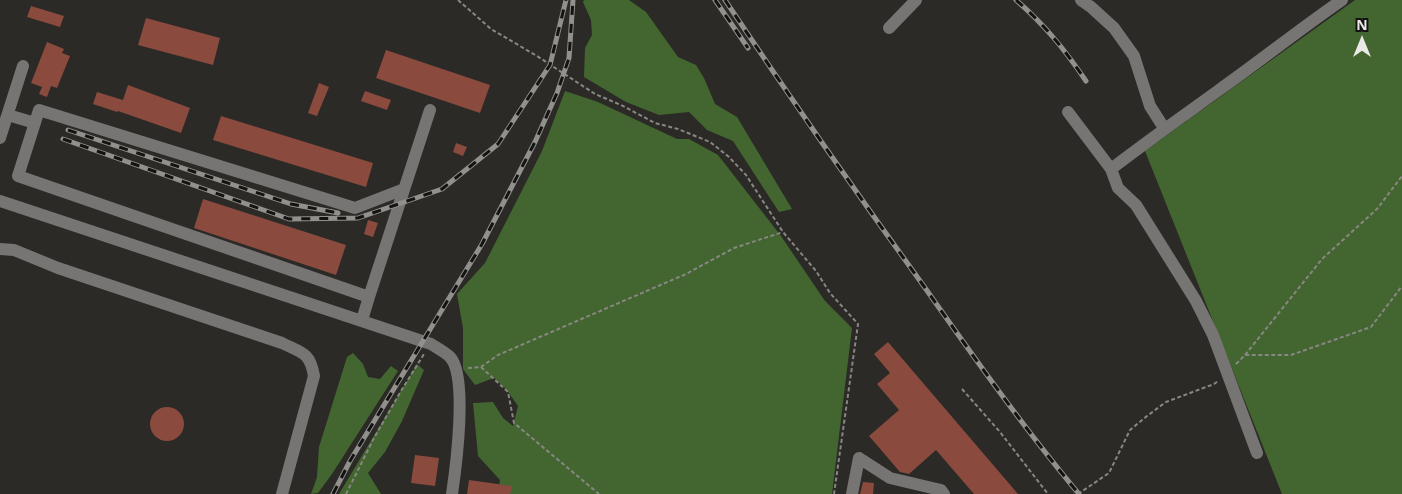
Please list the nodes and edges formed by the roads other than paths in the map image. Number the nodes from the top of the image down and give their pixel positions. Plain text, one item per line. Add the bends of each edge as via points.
1 (916, 0) edge
2 (1081, 0) edge
3 (1342, 0) edge
4 (889, 28) dead end
5 (23, 66) dead end
6 (430, 110) dead end
7 (1068, 112) dead end
8 (8, 115) junction
9 (34, 123) junction
10 (1164, 128) junction
11 (0, 138) edge
12 (1111, 169) junction
13 (404, 189) junction
14 (0, 201) edge
15 (0, 249) edge
16 (369, 297) junction
17 (362, 320) junction
18 (1257, 453) dead end
19 (282, 494) edge
20 (452, 494) edge
21 (852, 494) edge
22 (944, 494) edge

1 - 4 street
2 - 10 street via 1114,28 1134,56 1150,106
3 - 10 street
5 - 8 street
6 - 13 street
7 - 12 street
8 - 9 street
8 - 11 street
9 - 13 street via 39,110 355,208
9 - 16 street via 18,176
10 - 12 street
12 - 18 street via 1118,188 1136,205 1196,301 1213,335
13 - 16 street
14 - 17 street
15 - 19 street via 14,250 58,268 282,343 304,354 312,364 314,376
16 - 17 street
17 - 20 street via 428,342 450,357 456,368 460,405
21 - 22 street via 859,458 890,478 941,490

